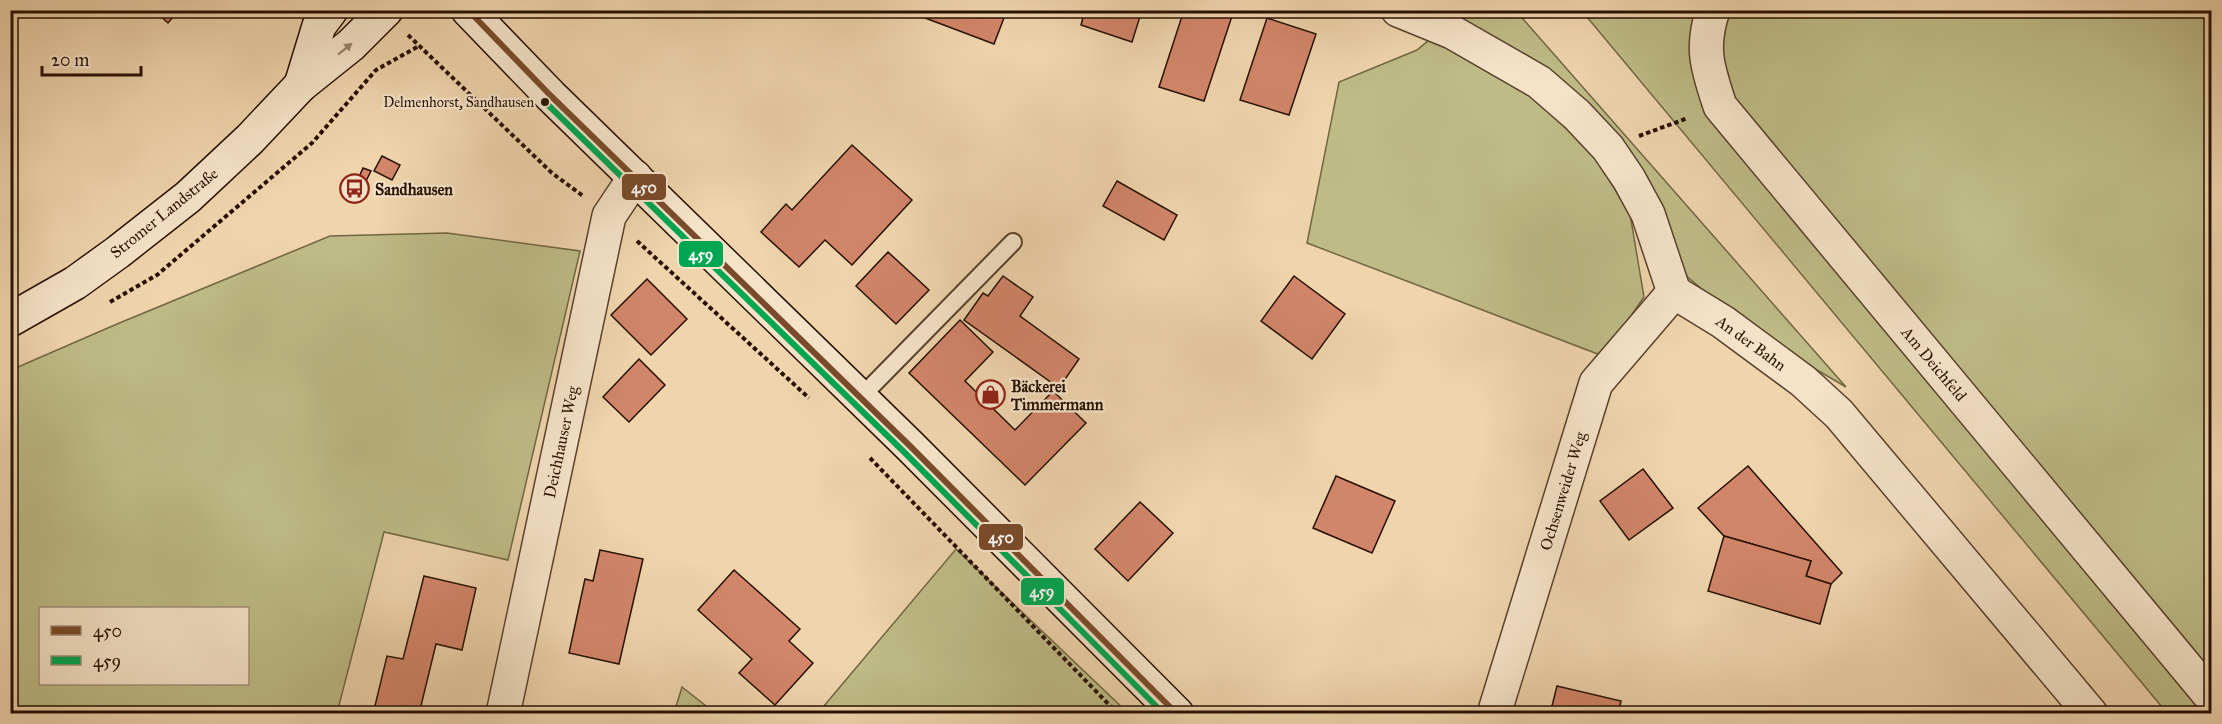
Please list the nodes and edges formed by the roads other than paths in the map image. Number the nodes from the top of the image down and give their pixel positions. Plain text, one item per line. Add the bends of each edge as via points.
1 (332, 10) edge
2 (386, 10) edge
3 (468, 10) edge
4 (1398, 10) edge
5 (1713, 10) edge
6 (301, 85) junction
7 (634, 177) junction
8 (1012, 242) dead end
9 (1674, 292) junction
10 (10, 320) edge
11 (860, 398) junction
12 (2211, 698) edge
13 (503, 714) edge
14 (1177, 714) edge
15 (1494, 714) edge
16 (2091, 714) edge

1 - 6 street, Stromer Landstraße via 319,26
6 -> 2 street, Stromer Landstraße via 351,45
3 - 7 street
4 - 9 street via 1452,32 1539,82 1577,115 1608,148 1629,179 1648,214
5 - 12 street, Am Deichfeld via 1706,30 1707,67 1720,106
6 - 10 street, Stromer Landstraße via 188,197 75,283
7 - 11 street
7 - 13 street, Deichhauser Weg via 609,216
8 - 11 lane
9 - 15 street, Ochsenweider Weg via 1596,383
9 - 16 street, An der Bahn via 1723,322 1803,381 1839,414
11 - 14 street

